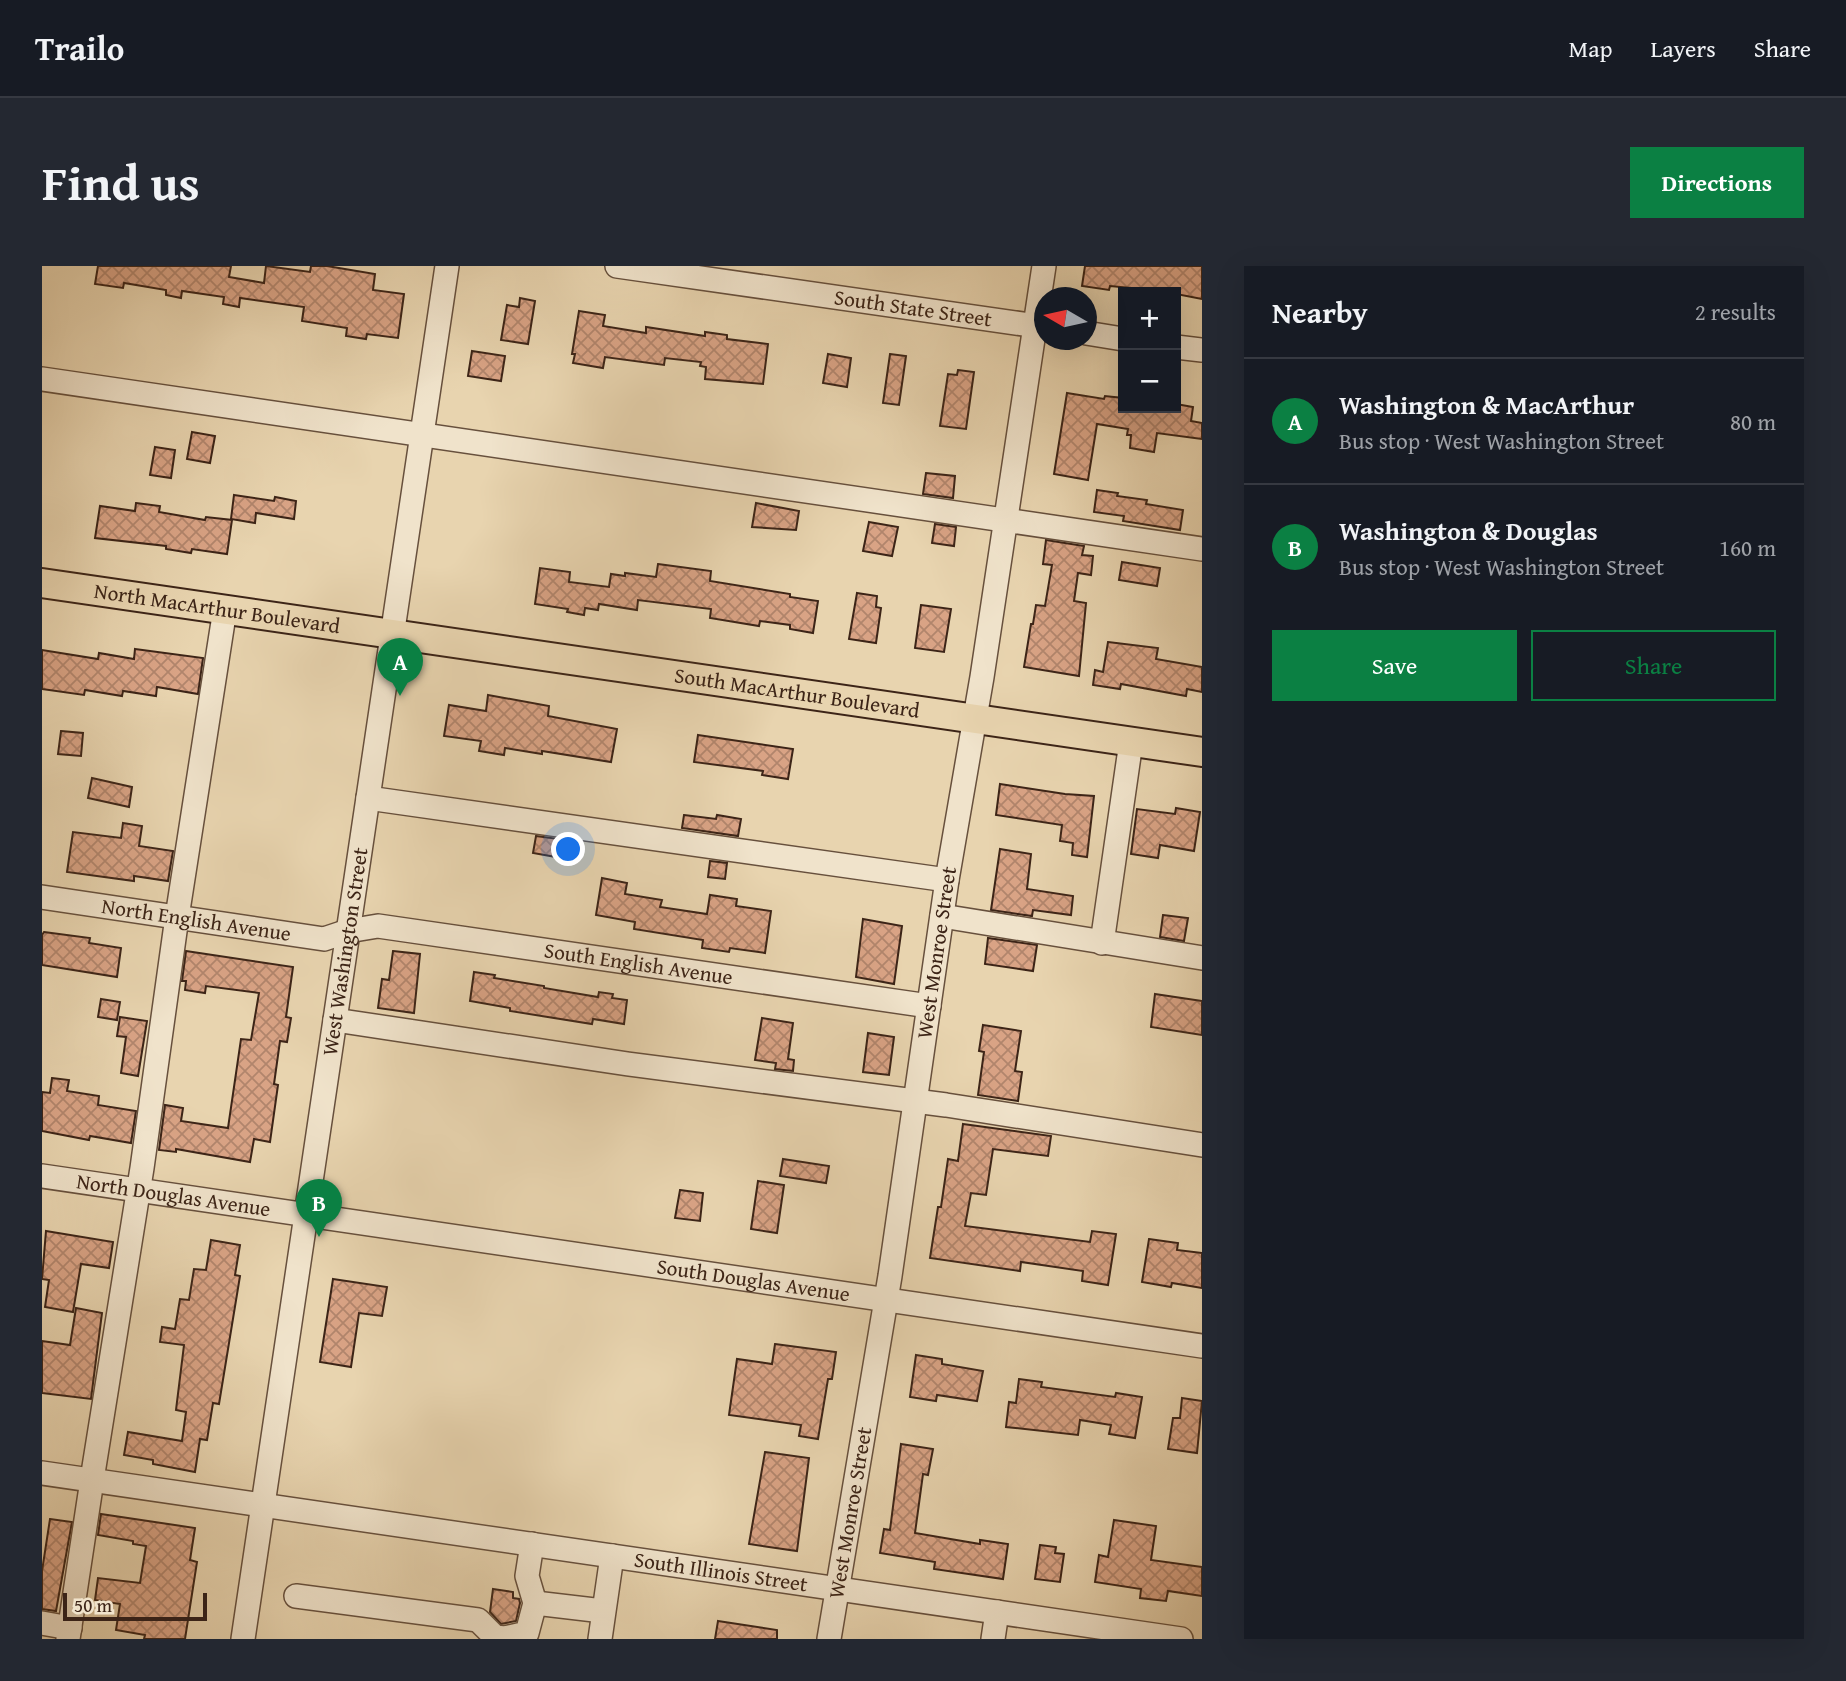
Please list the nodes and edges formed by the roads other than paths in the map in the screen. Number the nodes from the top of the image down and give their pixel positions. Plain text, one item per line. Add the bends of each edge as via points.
1 (447, 266) edge
2 (617, 266) edge
3 (1044, 266) edge
4 (1043, 287) edge
5 (1034, 325) edge
6 (1097, 335) edge
7 (1118, 338) edge
8 (1181, 347) edge
9 (1036, 350) edge
10 (1202, 351) edge
11 (42, 379) edge
12 (423, 434) junction
13 (1006, 519) junction
14 (1202, 549) edge
15 (42, 583) edge
16 (225, 609) junction
17 (391, 634) junction
18 (975, 718) junction
19 (1131, 742) junction
20 (1202, 752) edge
21 (368, 797) junction
22 (947, 880) junction
23 (42, 897) edge
24 (942, 916) junction
25 (177, 917) junction
26 (348, 931) junction
27 (1102, 943) junction
28 (1202, 958) edge
29 (929, 1006) junction
30 (335, 1020) junction
31 (915, 1101) junction
32 (1202, 1145) edge
33 (42, 1176) edge
34 (138, 1190) junction
35 (306, 1215) junction
36 (886, 1299) junction
37 (1202, 1346) edge
38 (42, 1473) edge
39 (93, 1481) junction
40 (262, 1506) junction
41 (532, 1545) junction
42 (612, 1556) junction
43 (837, 1589) junction
44 (296, 1596) dead end
45 (535, 1603) junction
46 (603, 1611) junction
47 (997, 1612) junction
48 (42, 1623) edge
49 (69, 1633) edge
50 (243, 1639) edge
51 (600, 1639) edge
52 (829, 1639) edge
53 (993, 1639) edge
54 (1181, 1639) edge

1 - 12 street, West Washington Street
2 - 5 street, South State Street
3 - 4 street, West Monroe Street
6 - 7 street
8 - 10 street
9 - 13 street, West Monroe Street
11 - 12 street
12 - 13 street
12 - 17 street, West Washington Street
13 - 14 street
13 - 18 street, West Monroe Street
15 - 16 main road, North MacArthur Boulevard
16 - 17 main road, North MacArthur Boulevard
16 - 25 street
17 - 18 main road, South MacArthur Boulevard
17 - 21 street, West Washington Street
18 - 19 main road, South MacArthur Boulevard
18 - 22 street, West Monroe Street
19 - 20 main road, South MacArthur Boulevard
19 - 27 street
21 - 22 street
21 - 26 street, West Washington Street
22 - 24 street, West Monroe Street
23 - 25 street, North English Avenue
24 - 27 street
24 - 29 street, West Monroe Street
25 - 26 street, North English Avenue via 324,939
25 - 34 street
26 - 29 street, South English Avenue via 378,926
26 - 30 street, West Washington Street
27 - 28 street
29 - 31 street, West Monroe Street
30 - 31 street
30 - 35 street, West Washington Street
31 - 32 street
31 - 36 street, West Monroe Street
33 - 34 street, North Douglas Avenue
34 - 35 street, North Douglas Avenue
34 - 39 street
35 - 36 street, South Douglas Avenue
35 - 40 street, West Washington Street
36 - 37 street, South Douglas Avenue
36 - 43 street, West Monroe Street
38 - 39 street, South Illinois Street
39 - 40 street, South Illinois Street
39 - 49 street
40 - 41 street, South Illinois Street
40 - 50 street, West Washington Street
41 - 42 street, South Illinois Street
41 - 45 street via 527,1576
42 - 43 street, South Illinois Street
42 - 46 street
43 - 47 street, South Illinois Street
43 - 52 street, West Monroe Street
44 - 45 street via 478,1620 495,1637 527,1633
45 - 46 street
46 - 51 street
47 - 53 street
47 - 54 street, South Illinois Street
48 - 49 street

